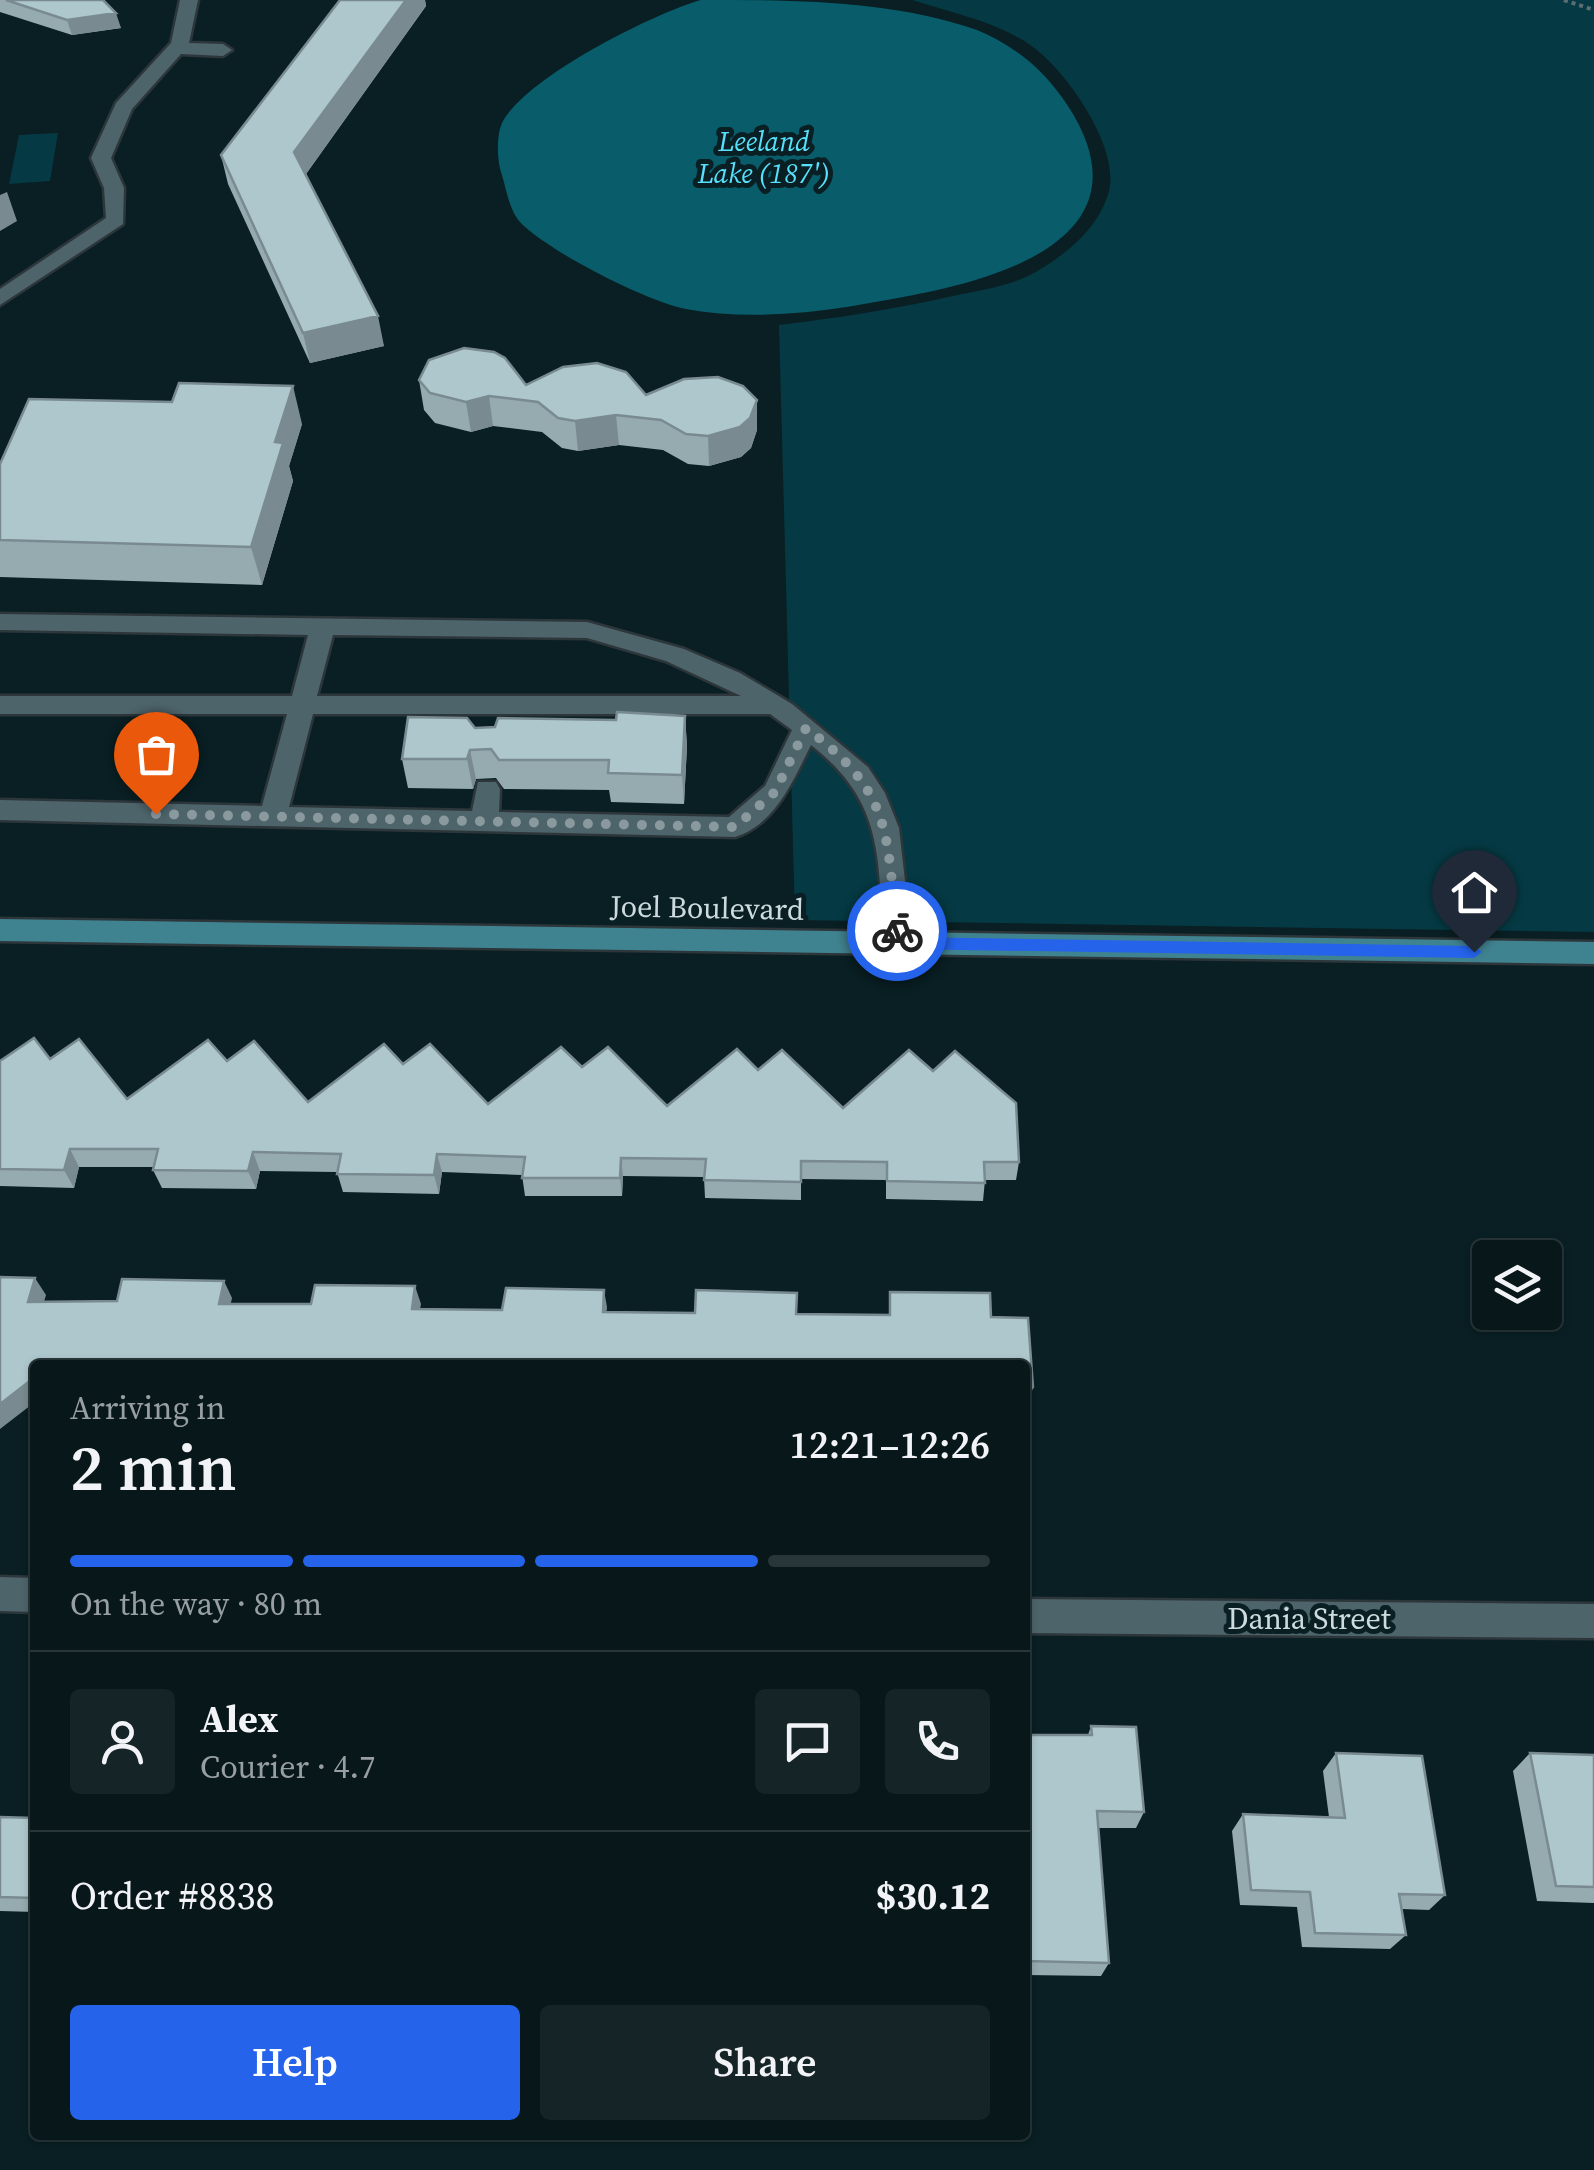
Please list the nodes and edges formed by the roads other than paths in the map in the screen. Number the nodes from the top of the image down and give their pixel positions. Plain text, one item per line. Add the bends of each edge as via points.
1 (189, 0) edge
2 (177, 48) junction
3 (223, 50) dead end
4 (0, 299) edge
5 (0, 622) edge
6 (323, 626) junction
7 (492, 705) junction
8 (781, 705) junction
9 (0, 706) edge
10 (302, 706) junction
11 (806, 728) junction
12 (490, 733) edge
13 (487, 788) edge
14 (0, 810) edge
15 (273, 816) junction
16 (485, 821) junction
17 (0, 930) edge
18 (898, 943) junction
19 (1594, 954) edge
20 (0, 1594) edge
21 (30, 1595) edge
22 (1030, 1616) edge
23 (1594, 1621) edge

1 - 2 street
2 - 3 street
2 - 4 street via 123,107 101,158 114,188 116,220
5 - 6 street
6 - 8 street via 587,630 702,664
6 - 10 street
7 - 8 street
7 - 10 street
7 - 12 street
8 - 11 street
9 - 10 street
10 - 15 street
11 - 16 street via 775,792 735,827
11 - 18 street via 844,756 872,794 887,839
13 - 16 street
14 - 15 street
15 - 16 street
17 - 18 main road, Joel Boulevard
18 - 19 main road, Joel Boulevard
20 - 21 street
22 - 23 street, Dania Street

